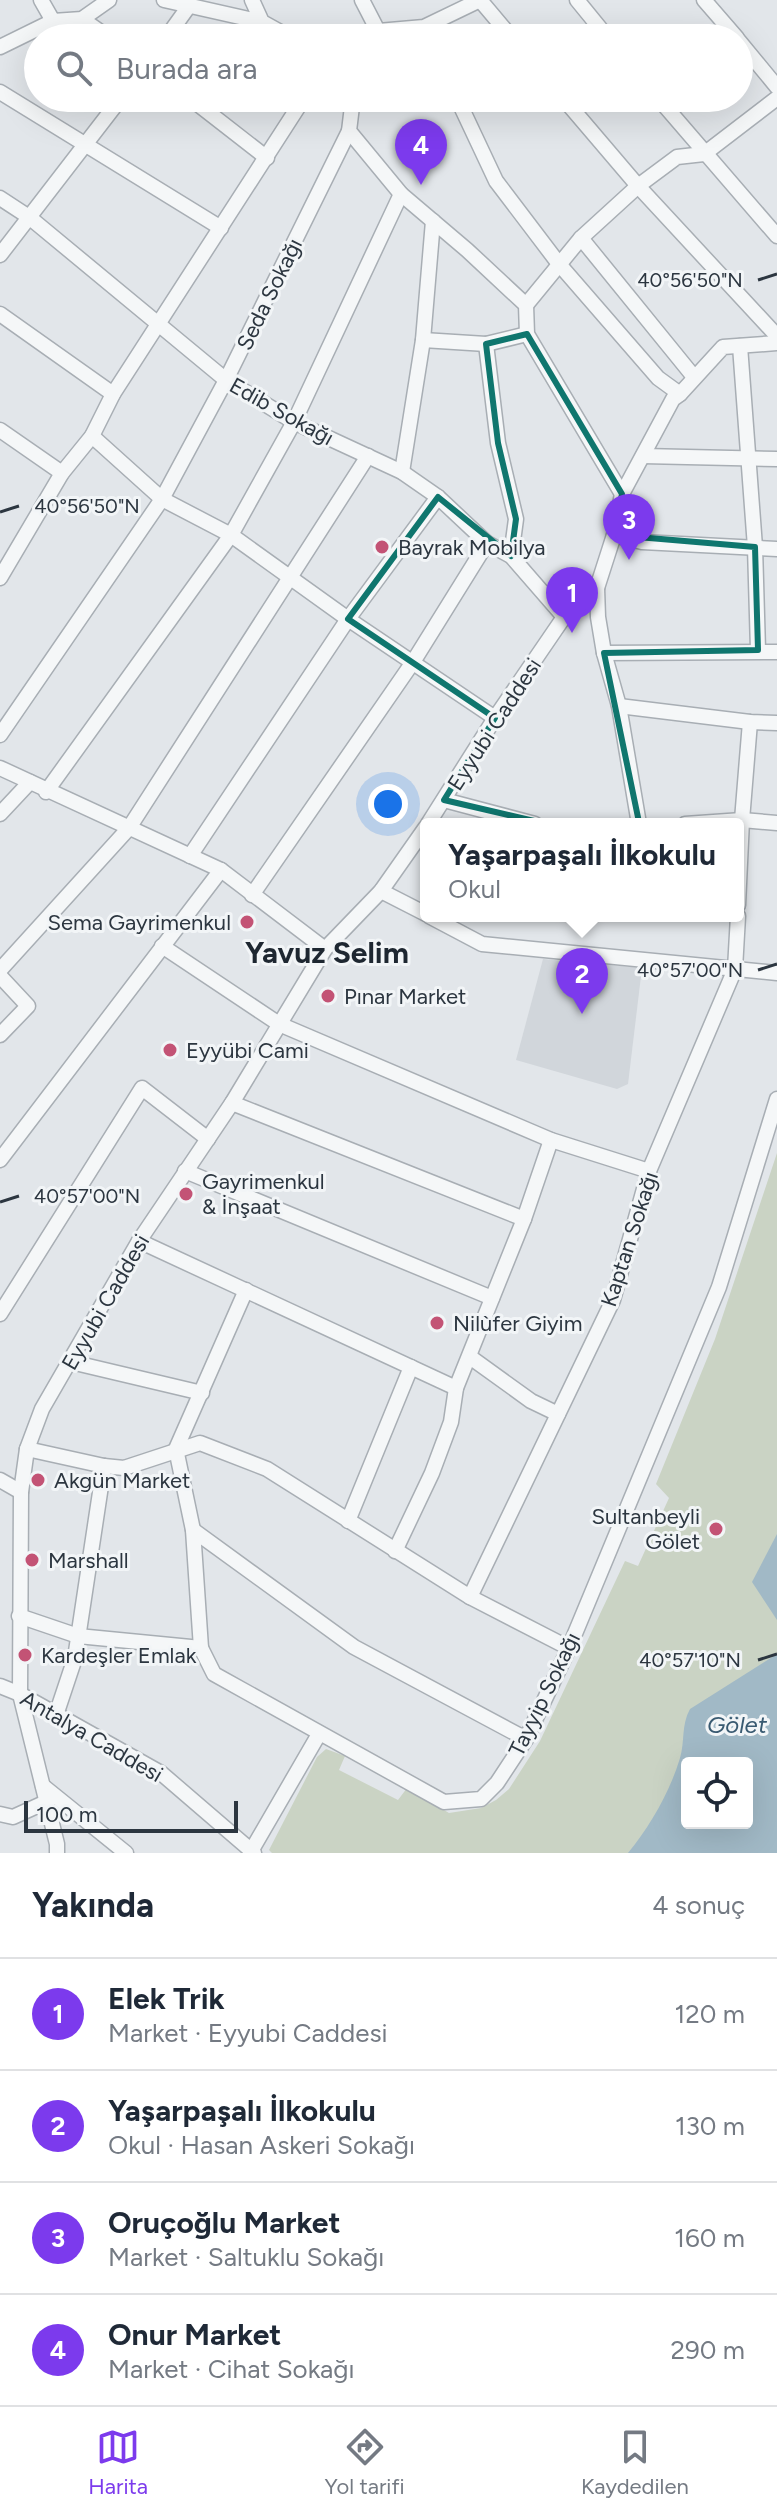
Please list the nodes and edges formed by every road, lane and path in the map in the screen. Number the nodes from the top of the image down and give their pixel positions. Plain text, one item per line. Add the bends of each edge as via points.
1 (41, 0) edge
2 (109, 0) edge
3 (164, 0) edge
4 (252, 0) edge
5 (362, 0) edge
6 (480, 0) edge
7 (577, 0) edge
8 (713, 3) edge
9 (189, 6) junction
10 (82, 19) junction
11 (53, 21) junction
12 (262, 22) junction
13 (47, 24) edge
14 (89, 24) edge
15 (176, 24) edge
16 (266, 24) edge
17 (371, 24) edge
18 (440, 24) edge
19 (500, 24) edge
20 (597, 24) edge
21 (728, 24) edge
22 (24, 35) edge
23 (0, 47) edge
24 (753, 57) edge
25 (777, 87) edge
26 (0, 92) edge
27 (777, 98) edge
28 (24, 107) edge
29 (33, 112) edge
30 (110, 112) edge
31 (208, 112) edge
32 (295, 112) edge
33 (351, 112) edge
34 (464, 112) edge
35 (575, 112) edge
36 (670, 112) edge
37 (349, 131) junction
38 (86, 144) junction
39 (704, 154) junction
40 (267, 158) junction
41 (638, 186) junction
42 (401, 194) junction
43 (0, 198) edge
44 (29, 217) junction
45 (433, 221) junction
46 (221, 228) junction
47 (777, 236) edge
48 (581, 238) junction
49 (0, 255) edge
50 (559, 264) junction
51 (526, 305) junction
52 (0, 314) edge
53 (158, 327) junction
54 (527, 334) junction
55 (777, 336) edge
56 (423, 340) junction
57 (777, 343) edge
58 (486, 344) junction
59 (740, 346) junction
60 (694, 377) junction
61 (226, 380) junction
62 (113, 394) junction
63 (680, 394) junction
64 (294, 422) junction
65 (0, 430) edge
66 (92, 436) junction
67 (368, 456) junction
68 (643, 456) junction
69 (748, 458) junction
70 (777, 459) edge
71 (402, 472) junction
72 (62, 473) junction
73 (622, 494) junction
74 (438, 497) junction
75 (162, 499) junction
76 (231, 535) junction
77 (614, 535) junction
78 (487, 543) junction
79 (755, 547) junction
80 (777, 549) edge
81 (4, 556) edge
82 (511, 556) junction
83 (292, 577) junction
84 (0, 578) edge
85 (597, 588) junction
86 (564, 617) junction
87 (348, 619) junction
88 (758, 650) junction
89 (777, 652) edge
90 (604, 653) junction
91 (413, 662) junction
92 (619, 706) junction
93 (495, 718) junction
94 (750, 722) junction
95 (777, 723) edge
96 (0, 735) edge
97 (0, 768) edge
98 (30, 782) junction
99 (46, 792) junction
100 (444, 800) junction
101 (0, 814) edge
102 (432, 818) edge
103 (512, 818) edge
104 (638, 818) edge
105 (742, 818) edge
106 (744, 820) edge
107 (777, 823) edge
108 (129, 828) junction
109 (420, 835) edge
110 (190, 856) junction
111 (221, 870) junction
112 (381, 891) junction
113 (252, 895) junction
114 (420, 911) edge
115 (441, 922) edge
116 (738, 922) edge
117 (162, 946) junction
118 (325, 949) junction
119 (735, 969) junction
120 (0, 973) edge
121 (777, 973) edge
122 (279, 1024) junction
123 (0, 1035) edge
124 (777, 1099) edge
125 (232, 1103) junction
126 (208, 1139) junction
127 (551, 1140) junction
128 (0, 1160) edge
129 (185, 1171) junction
130 (649, 1171) junction
131 (524, 1219) junction
132 (139, 1241) junction
133 (246, 1290) junction
134 (492, 1298) junction
135 (0, 1314) edge
136 (470, 1357) junction
137 (71, 1362) junction
138 (411, 1367) junction
139 (456, 1388) junction
140 (202, 1393) junction
141 (558, 1414) junction
142 (27, 1449) junction
143 (176, 1449) junction
144 (104, 1466) junction
145 (0, 1480) edge
146 (21, 1492) junction
147 (348, 1521) junction
148 (193, 1530) junction
149 (395, 1551) junction
150 (470, 1597) junction
151 (19, 1616) junction
152 (78, 1636) junction
153 (201, 1648) junction
154 (569, 1648) junction
155 (0, 1686) edge
156 (20, 1694) junction
157 (56, 1715) junction
158 (319, 1734) junction
159 (526, 1739) junction
160 (43, 1786) junction
161 (46, 1802) junction
162 (0, 1814) edge
163 (252, 1852) edge
164 (57, 1853) edge
165 (126, 1853) edge

1 - 11 street
2 - 10 street
3 - 9 street
4 - 12 street
5 - 17 street
6 - 18 street
6 - 19 street
7 - 20 street
8 - 21 street
9 - 12 street
9 - 15 street
10 - 11 street
10 - 14 street
11 - 13 street
12 - 16 street
22 - 23 street
24 - 25 street
26 - 28 street
27 - 39 street
29 - 38 street
30 - 38 street
31 - 40 street
32 - 40 street
33 - 37 street, Seda Sokağı
34 - 50 street via 496,181
35 - 41 street
36 - 39 street
37 - 42 street
37 - 61 street, Seda Sokağı
38 - 44 street
38 - 46 street
39 - 41 street via 677,157
39 - 47 street
40 - 46 street
41 - 48 street
41 - 55 street
42 - 45 street
42 - 64 street
43 - 44 street, Edib Sokağı
44 - 49 street
44 - 53 street, Edib Sokağı
45 - 51 street
45 - 56 street
46 - 53 street
48 - 50 street
48 - 60 street
50 - 51 street
50 - 63 street via 658,378
51 - 54 street
52 - 62 street
53 - 61 street, Edib Sokağı
53 - 62 street
54 - 58 street
54 - 73 street
56 - 58 street
56 - 71 street
57 - 59 street
58 - 82 street via 498,443 516,519
59 - 60 street via 723,347
59 - 69 street
60 - 63 street
61 - 64 street, Edib Sokağı
61 - 75 street, Seda Sokağı
62 - 66 street
63 - 68 street
64 - 67 street, Edib Sokağı
64 - 76 street
65 - 72 street
66 - 72 street
66 - 75 street
67 - 71 street, Edib Sokağı
67 - 83 street
68 - 69 street
68 - 73 street
69 - 70 street
69 - 79 street
71 - 74 street, Edib Sokağı
72 - 81 street
73 - 77 street
74 - 78 street, Edib Sokağı
74 - 87 street
75 - 76 street
75 - 96 street, Seda Sokağı
76 - 83 street
76 - 99 street
77 - 79 street via 642,542
77 - 85 street
78 - 82 street, Edib Sokağı
78 - 91 street
79 - 80 street
79 - 88 street
81 - 84 street
82 - 86 street, Edib Sokağı
83 - 87 street
83 - 108 street
85 - 86 street, Eyyubi Caddesi
85 - 90 street
86 - 93 street, Eyyubi Caddesi
87 - 91 street
87 - 110 street
88 - 89 street
88 - 90 street
90 - 92 street
91 - 93 street
91 - 113 street
92 - 94 street
92 - 104 street
93 - 100 street, Eyyubi Caddesi
94 - 95 street
94 - 105 street
97 - 98 street
98 - 99 street
98 - 101 street
99 - 108 street
100 - 102 street, Eyyubi Caddesi
100 - 103 street
106 - 107 street
108 - 110 street
108 - 120 street
109 - 112 street, Eyyubi Caddesi
110 - 111 street
111 - 113 street
111 - 117 street
112 - 114 street
112 - 118 street, Eyyubi Caddesi
113 - 118 street
115 - 119 street via 482,944
116 - 119 street, Kaptan Sokağı
117 - 122 street
117 - 128 street
118 - 122 street, Eyyubi Caddesi
119 - 121 street
119 - 130 street, Kaptan Sokağı
120 - 123 street via 28,1006
122 - 125 street, Eyyubi Caddesi
122 - 127 street
124 - 154 street, Tayyip Sokağı via 719,1287
125 - 126 street, Eyyubi Caddesi
125 - 131 street
126 - 129 street, Eyyubi Caddesi
126 - 135 street via 142,1088
127 - 130 street
127 - 131 street
129 - 132 street, Eyyubi Caddesi
129 - 134 street
130 - 141 street, Kaptan Sokağı via 613,1300
131 - 134 street
132 - 133 street
132 - 137 street, Eyyubi Caddesi
133 - 138 street
133 - 140 street
134 - 136 street
136 - 139 street
136 - 141 street
137 - 140 street
137 - 142 street, Eyyubi Caddesi via 42,1409
138 - 139 street
138 - 147 street
139 - 149 street via 451,1422 432,1473
140 - 143 street
141 - 150 street, Kaptan Sokağı
142 - 144 street
142 - 146 street, Eyyubi Caddesi
143 - 144 street via 124,1468
143 - 147 street via 200,1443 267,1469
143 - 148 street
144 - 152 street
145 - 146 street
146 - 151 street, Eyyubi Caddesi
147 - 149 street
148 - 153 street
148 - 159 street via 354,1647
149 - 150 street
150 - 154 street
151 - 152 street
151 - 156 street, Eyyubi Caddesi
152 - 153 street
152 - 157 street
153 - 158 street, Tayyip Sokağı via 214,1674
154 - 159 street, Tayyip Sokağı
155 - 156 street, Antalya Caddesi
156 - 157 street, Antalya Caddesi
156 - 160 street, Eyyubi Caddesi
157 - 163 street, Antalya Caddesi via 161,1773
158 - 159 street, Tayyip Sokağı via 444,1802 481,1799
158 - 163 street
160 - 161 street, Eyyubi Caddesi
160 - 165 street
161 - 162 street via 13,1817
161 - 164 street, Eyyubi Caddesi

